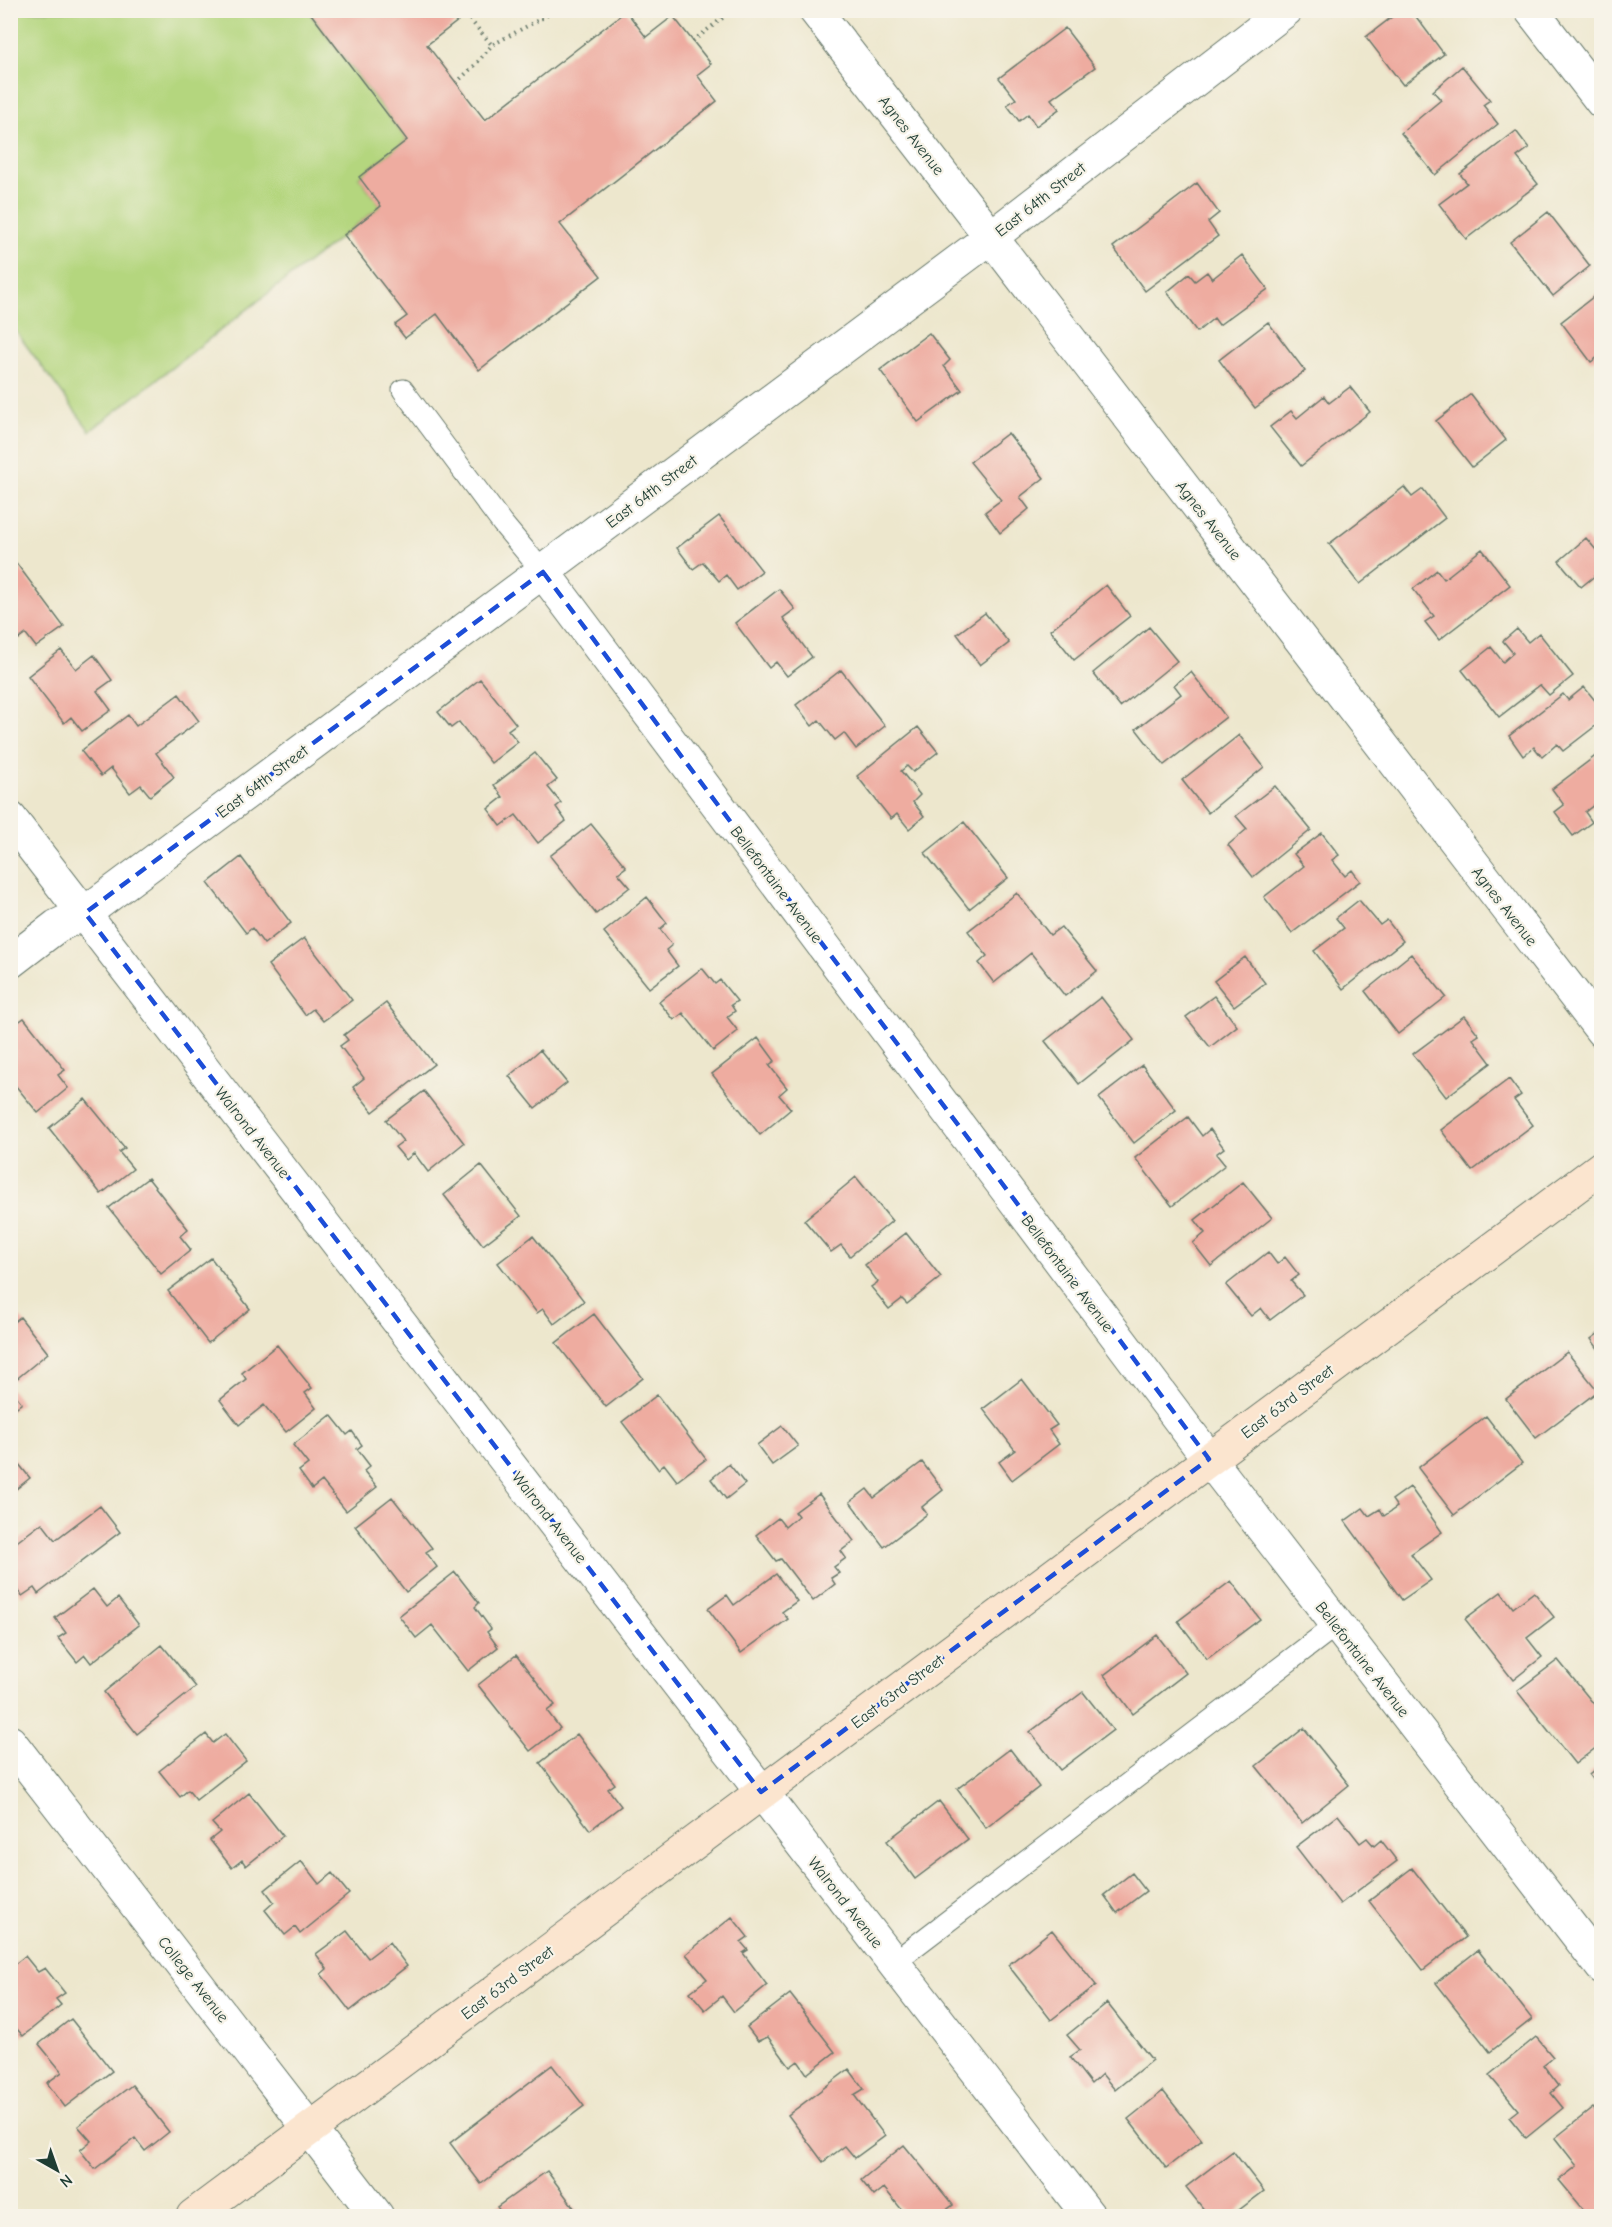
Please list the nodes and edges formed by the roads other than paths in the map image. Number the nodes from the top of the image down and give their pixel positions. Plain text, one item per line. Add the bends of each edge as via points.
1 (815, 10) edge
2 (1286, 10) edge
3 (1531, 10) edge
4 (1602, 102) edge
5 (991, 237) junction
6 (403, 390) dead end
7 (543, 572) junction
8 (10, 818) edge
9 (85, 913) junction
10 (10, 962) edge
11 (1602, 1031) edge
12 (1602, 1167) edge
13 (1209, 1459) junction
14 (1336, 1624) junction
15 (10, 1742) edge
16 (761, 1792) junction
17 (893, 1962) junction
18 (1602, 1967) edge
19 (309, 2129) junction
20 (194, 2217) edge
21 (377, 2217) edge
22 (1089, 2217) edge

1 - 5 street, Agnes Avenue
2 - 5 street, East 64th Street
3 - 4 street
5 - 7 street, East 64th Street
5 - 11 street, Agnes Avenue
6 - 7 lane
7 - 9 street, East 64th Street
7 - 13 street, Bellefontaine Avenue
8 - 9 street, Walrond Avenue
9 - 10 street, East 64th Street via 57,926
9 - 16 street, Walrond Avenue
12 - 13 main road, East 63rd Street
13 - 14 street, Bellefontaine Avenue
13 - 16 main road, East 63rd Street
14 - 17 lane
14 - 18 street, Bellefontaine Avenue
15 - 19 street, College Avenue
16 - 17 street, Walrond Avenue
16 - 19 main road, East 63rd Street
17 - 22 street, Walrond Avenue
19 - 20 main road, East 63rd Street
19 - 21 street, College Avenue

